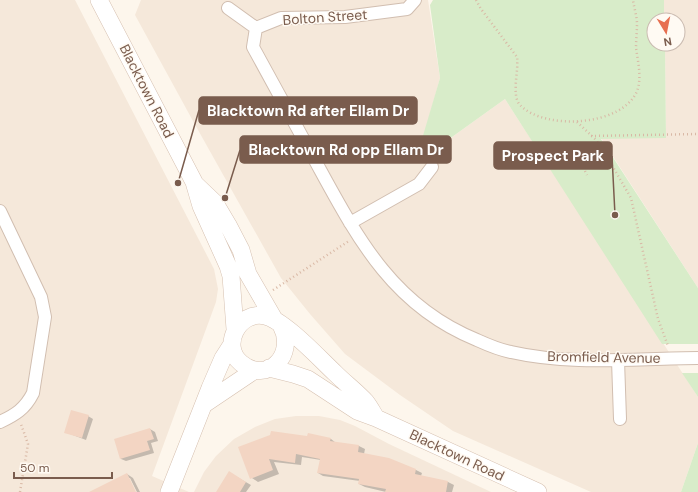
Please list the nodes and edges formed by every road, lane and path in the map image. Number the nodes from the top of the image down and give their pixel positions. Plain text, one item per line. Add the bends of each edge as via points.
1 (99, 0) edge
2 (415, 0) edge
3 (476, 0) edge
4 (634, 0) edge
5 (228, 8) dead end
6 (256, 28) junction
7 (576, 122) junction
8 (698, 134) edge
9 (591, 136) junction
10 (432, 167) dead end
11 (585, 171) dead end
12 (587, 175) dead end
13 (194, 182) junction
14 (0, 212) edge
15 (350, 223) junction
16 (358, 236) junction
17 (262, 297) junction
18 (277, 322) junction
19 (233, 337) junction
20 (673, 358) junction
21 (698, 358) edge
22 (618, 360) junction
23 (262, 369) junction
24 (206, 403) junction
25 (18, 414) junction
26 (376, 418) junction
27 (620, 419) dead end
28 (0, 422) edge
29 (20, 492) edge
30 (169, 492) edge
31 (538, 492) edge

1 - 13 main road, Blacktown Road
2 - 6 street, Bolton Street via 407,9 346,17 281,18
3 - 7 path via 517,58 515,87 520,104 542,117
4 - 7 path via 639,64 637,90 630,101 619,110
5 - 6 street
6 - 15 street, Bromfield Avenue via 253,48
7 - 9 path
8 - 9 path
9 - 20 path via 603,150 631,198 658,319
10 - 15 street via 419,184
11 - 12 path
13 - 17 main road, Blacktown Road via 215,203 241,250 248,274
13 - 19 main road, Blacktown Road via 201,206 231,276
14 - 25 street via 42,297 46,317 33,393
15 - 16 street, Bromfield Avenue
16 - 17 path
16 - 22 street, Bromfield Avenue via 398,288 416,305 460,334 511,352 580,360
17 - 18 main road, Blacktown Road
18 - 19 main road via 266,316 257,315 244,320
18 - 23 main road via 287,341 286,350 280,361
18 - 26 main road, Blacktown Road via 305,344 366,403
19 - 23 main road via 233,351 241,363
19 - 24 main road
20 - 21 street, Bromfield Avenue
20 - 22 street, Bromfield Avenue
22 - 27 street
23 - 24 main road
23 - 26 main road, Blacktown Road via 308,379 357,412
24 - 30 main road
25 - 28 street
25 - 29 path via 28,444
26 - 31 main road, Blacktown Road

